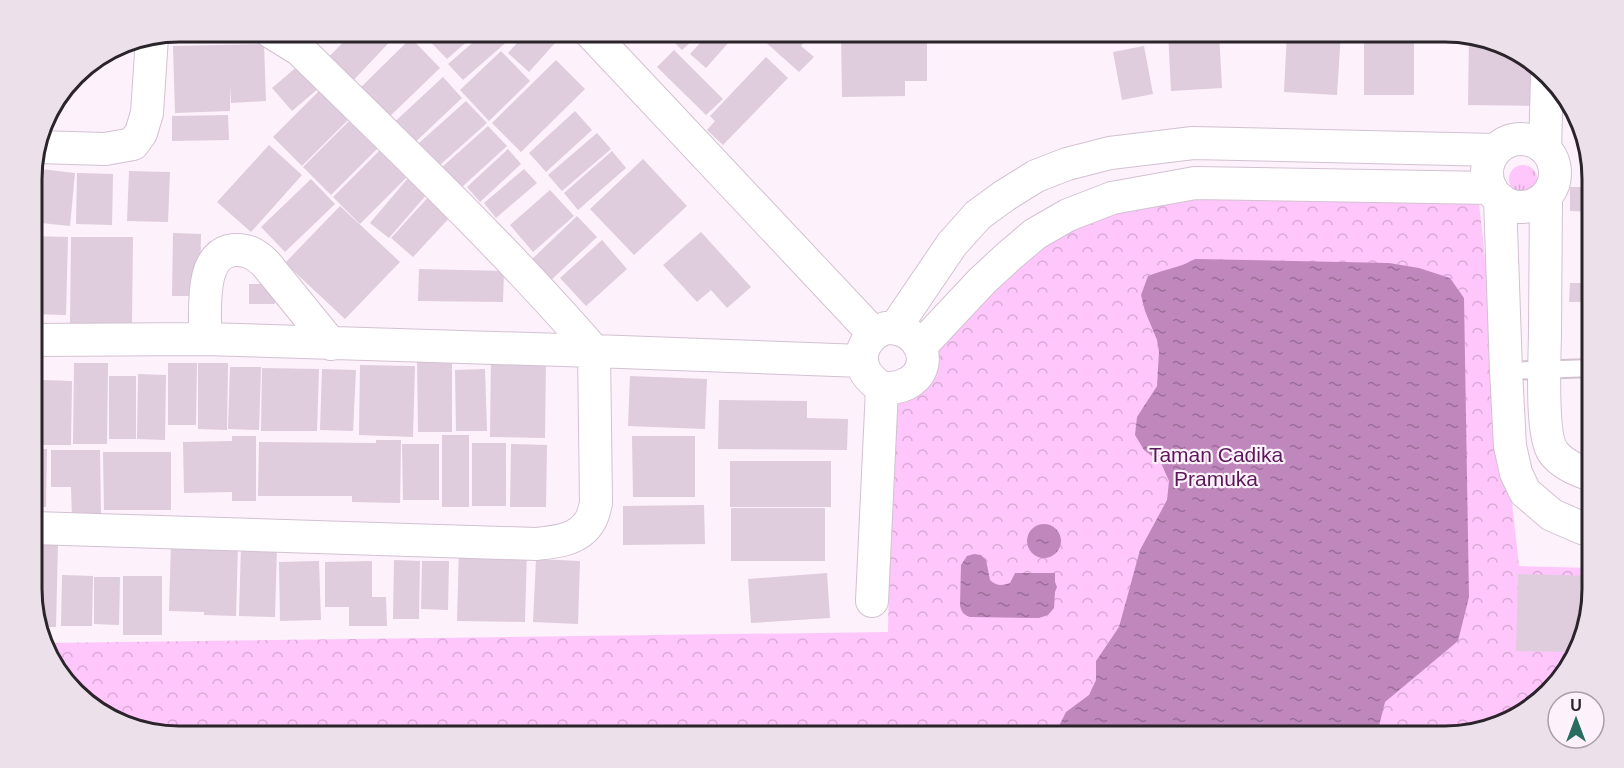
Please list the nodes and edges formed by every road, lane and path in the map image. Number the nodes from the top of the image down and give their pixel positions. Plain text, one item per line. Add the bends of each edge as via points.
1 (287, 42) edge
2 (599, 42) edge
3 (151, 45) edge
4 (1547, 88) edge
5 (1193, 143) junction
6 (46, 147) edge
7 (1545, 149) junction
8 (1496, 150) junction
9 (1195, 183) junction
10 (1495, 194) junction
11 (1546, 196) junction
12 (206, 339) junction
13 (42, 340) edge
14 (877, 341) junction
15 (331, 344) junction
16 (920, 347) junction
17 (594, 351) junction
18 (1582, 368) edge
19 (1545, 369) junction
20 (1506, 371) junction
21 (882, 389) junction
22 (1582, 472) edge
23 (42, 528) edge
24 (1582, 528) edge
25 (872, 601) dead end

1 - 17 street via 300,50 503,250
2 - 14 street
3 - 6 street via 147,113 133,144
4 - 7 street
5 - 8 street
5 - 9 street
5 - 14 street via 1110,153 1067,164 1020,186 978,215
7 - 8 street via 1526,140 1515,140
7 - 11 street via 1555,167 1552,188
8 - 10 street via 1488,168
9 - 10 street
9 - 16 street via 1112,198 1068,215 1035,234 982,281
10 - 11 street via 1508,205 1519,207
10 - 20 street
11 - 19 street
12 - 13 street
12 - 15 street
12 - 15 street via 207,278 211,266 219,255 244,250 266,264
14 - 16 street via 910,334
14 - 17 street
14 - 21 street via 865,371
15 - 17 street
16 - 21 street via 921,367 916,376 899,387
17 - 23 street via 596,503 590,521 575,536 560,542
18 - 19 lane
19 - 20 lane
19 - 22 street via 1545,419 1552,451
20 - 24 street via 1510,446 1516,474 1525,492 1552,515
21 - 25 street

